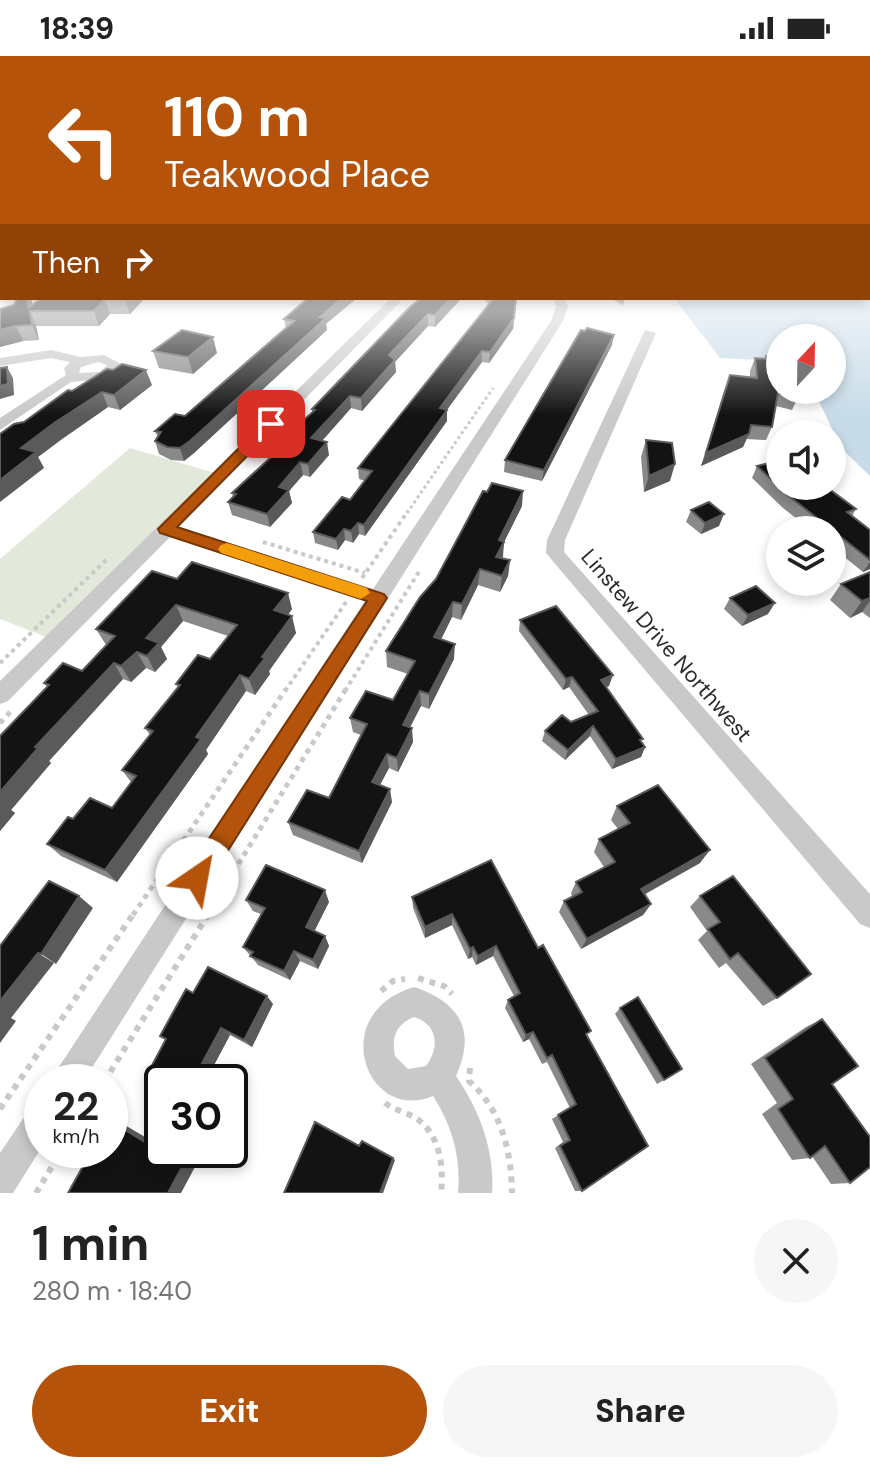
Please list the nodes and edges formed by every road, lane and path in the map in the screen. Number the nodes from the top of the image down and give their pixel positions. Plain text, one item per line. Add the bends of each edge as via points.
1 (387, 309) edge
2 (561, 309) edge
3 (650, 333) dead end
4 (82, 361) junction
5 (0, 362) edge
6 (73, 376) junction
7 (499, 379) dead end
8 (0, 425) edge
9 (166, 529) junction
10 (253, 538) dead end
11 (426, 559) dead end
12 (365, 573) junction
13 (354, 590) junction
14 (378, 598) junction
15 (0, 695) edge
16 (870, 914) edge
17 (77, 1064) edge
18 (115, 1064) edge
19 (437, 1076) dead end
20 (0, 1109) edge
21 (24, 1146) edge
22 (51, 1168) edge
23 (0, 1183) edge
24 (36, 1193) edge
25 (475, 1193) edge

1 - 9 street
2 - 14 street
3 - 16 street, Linstew Drive Northwest via 556,540 555,553
4 - 5 street via 51,354
4 - 6 street via 71,368
4 - 6 street via 106,358 114,364 95,378
6 - 8 street
7 - 12 path
9 - 13 street
9 - 15 street
10 - 12 path
11 - 18 path
12 - 13 path
13 - 14 street
13 - 20 path
14 - 17 street
19 - 25 street via 471,1140
21 - 23 street
22 - 24 path

